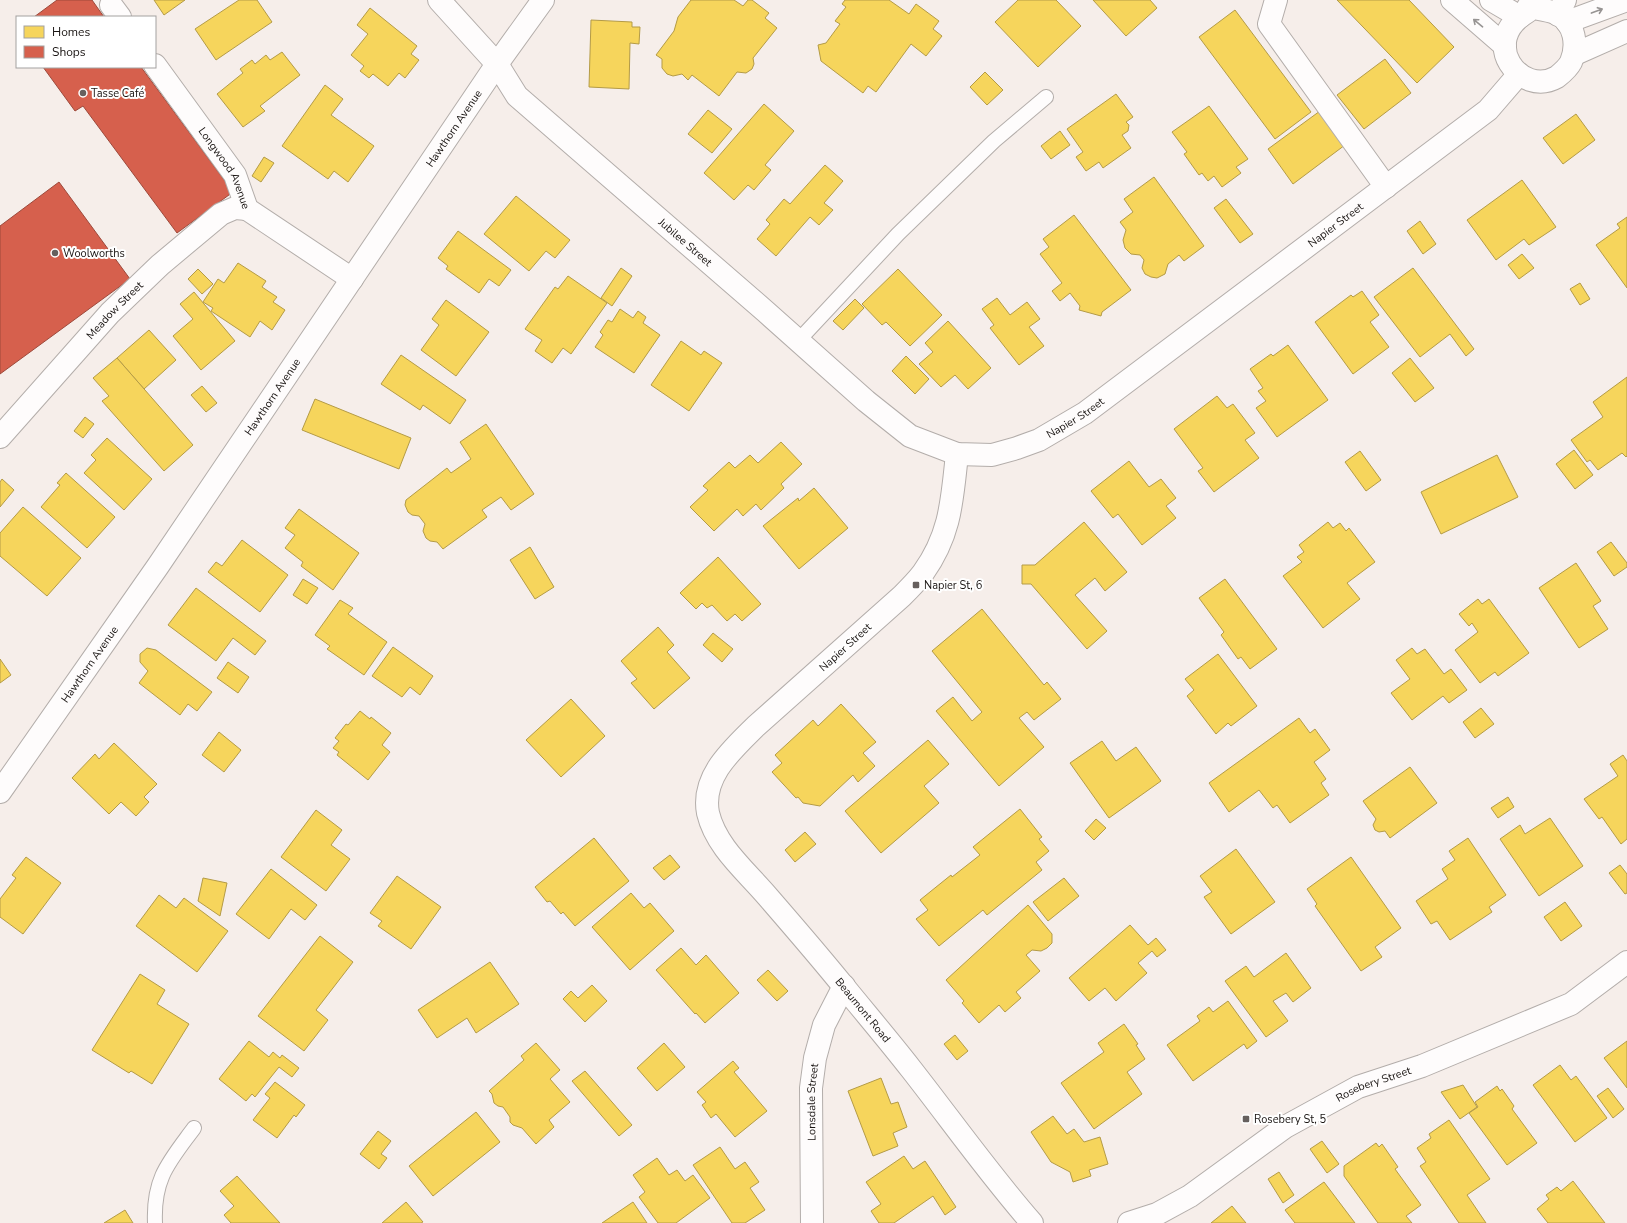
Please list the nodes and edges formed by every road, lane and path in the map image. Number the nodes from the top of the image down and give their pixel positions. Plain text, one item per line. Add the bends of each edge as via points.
1 (439, 0) edge
2 (542, 0) edge
3 (1276, 0) edge
4 (1452, 0) edge
5 (1491, 0) edge
6 (1627, 0) edge
7 (1526, 8) edge
8 (1563, 12) edge
9 (1627, 31) edge
10 (1505, 46) junction
11 (1575, 54) junction
12 (497, 64) junction
13 (156, 66) edge
14 (1519, 74) junction
15 (1046, 97) dead end
16 (1386, 187) junction
17 (247, 209) junction
18 (352, 279) junction
19 (798, 341) junction
20 (0, 437) edge
21 (957, 454) junction
22 (0, 792) edge
23 (709, 792) joint
24 (1627, 962) edge
25 (844, 986) junction
26 (194, 1128) dead end
27 (155, 1223) edge
28 (812, 1223) edge
29 (1032, 1223) edge
30 (1129, 1223) edge

1 - 12 street, Jubilee Street
2 - 12 street, Hawthorn Avenue
3 - 16 street via 1269,24
10 -> 4 street
5 - 7 street
8 -> 6 street
7 - 8 street
7 - 10 street via 1511,24 1506,34
8 - 11 street via 1573,31 1576,42
9 - 11 street
10 - 14 street via 1511,66
11 - 14 street via 1570,65 1552,79 1530,80
12 - 18 street, Hawthorn Avenue
12 - 19 street, Jubilee Street via 517,96
13 - 17 street, Longwood Avenue via 235,175
14 - 16 street, Napier Street via 1488,110
15 - 19 lane via 942,190
16 - 21 street, Napier Street via 1085,413 1039,440 1017,448 992,455
17 - 18 street, Longwood Avenue
17 - 20 street, Meadow Street via 235,208 221,214 160,265 110,313
18 - 22 street, Hawthorn Avenue via 158,566
19 - 21 street, Jubilee Street via 910,436
21 - 23 street, Napier Street via 951,510 944,537 923,574 735,747 710,781
23 - 25 street, Beaumont Road via 708,811 712,827 720,842
24 - 30 street, Rosebery Street via 1571,1004 1422,1066 1358,1087 1285,1127 1190,1196 1157,1214
25 - 28 street, Lonsdale Street via 824,1025 815,1058 811,1088
25 - 29 street, Beaumont Road
26 - 27 lane via 169,1162 158,1183 154,1206

